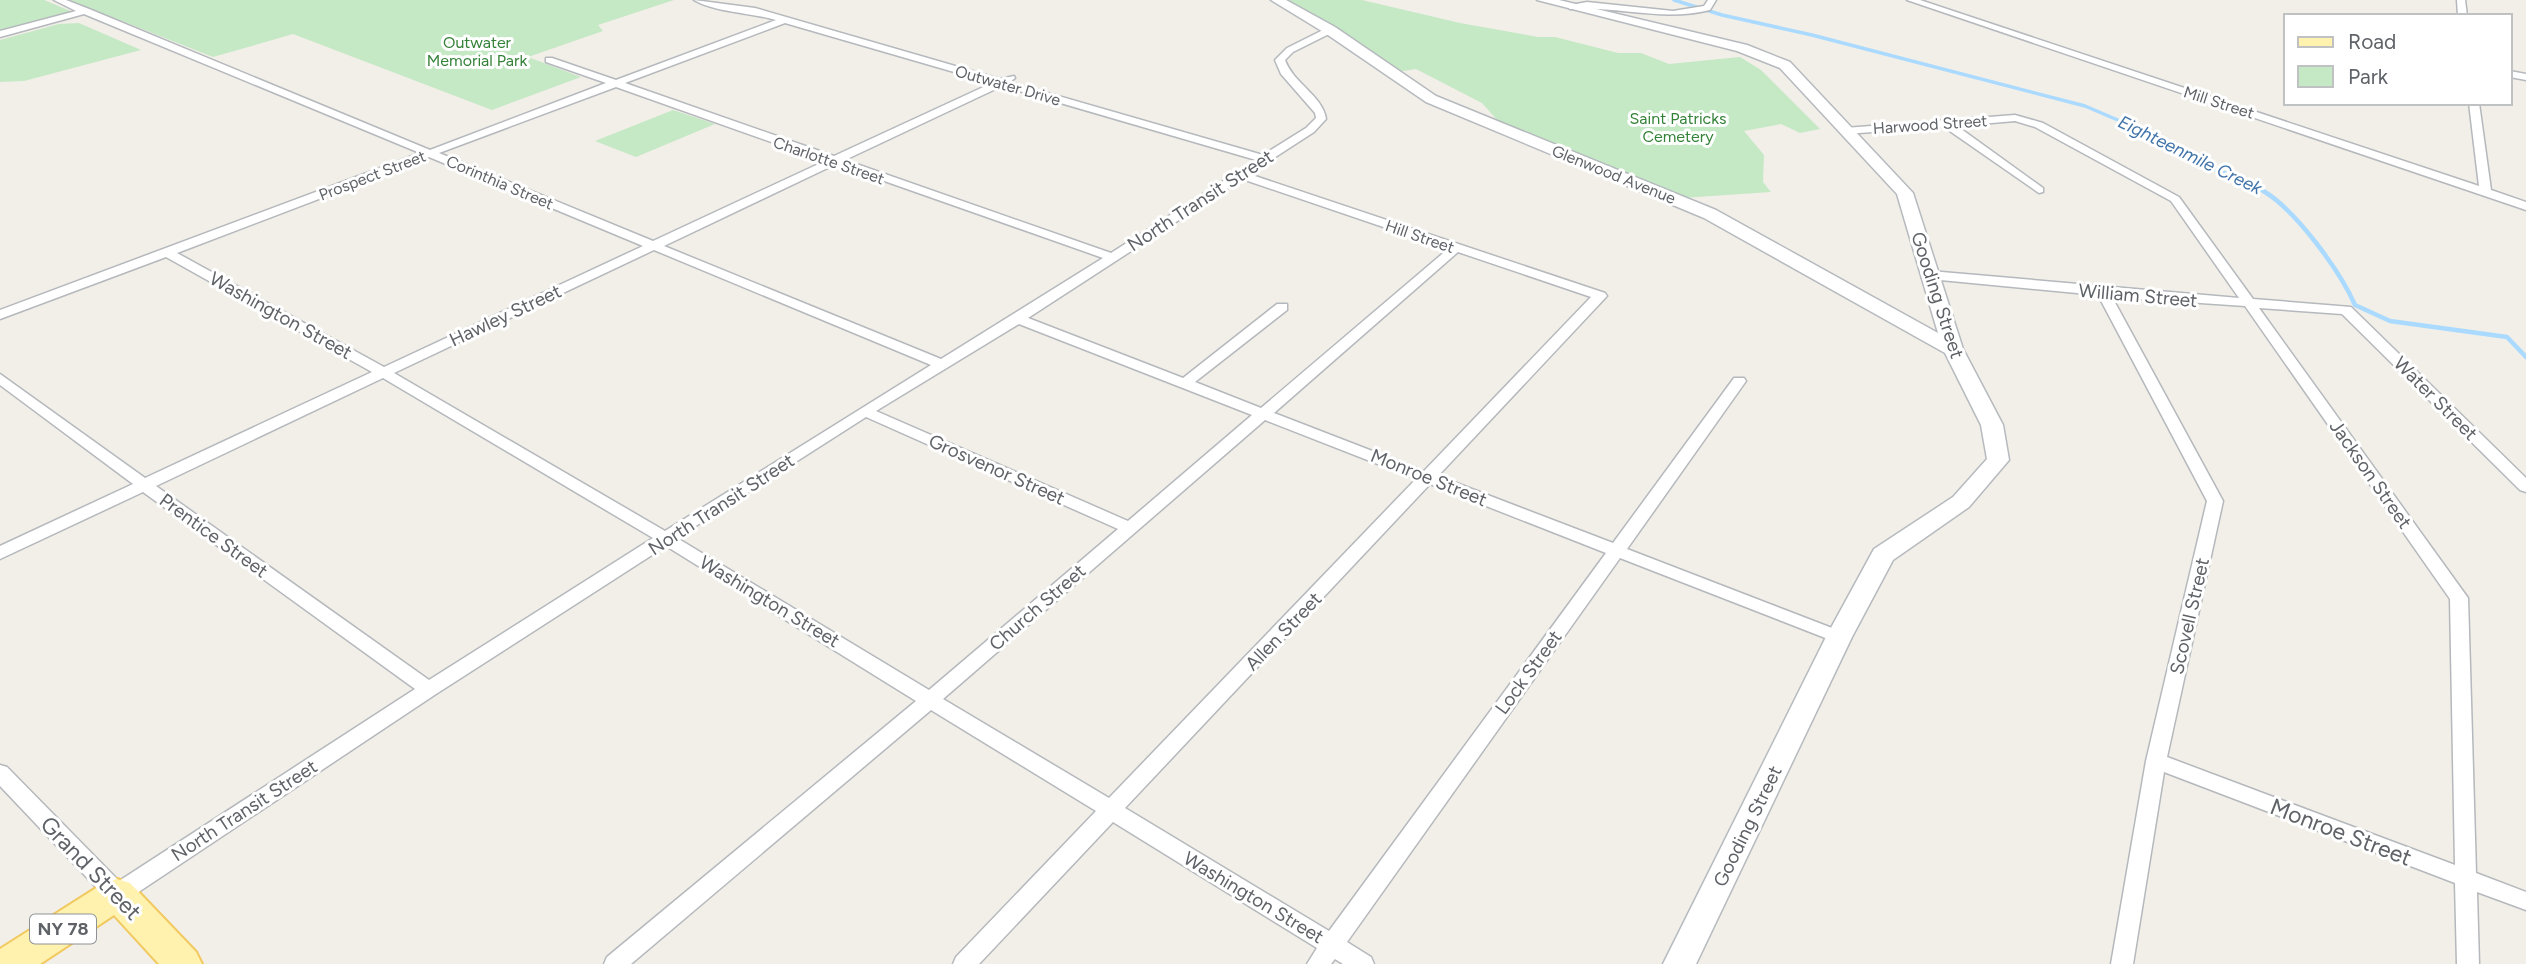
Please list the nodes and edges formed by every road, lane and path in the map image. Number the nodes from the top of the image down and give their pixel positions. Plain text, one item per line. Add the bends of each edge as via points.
1 (58, 0) edge
2 (698, 0) edge
3 (728, 0) edge
4 (1277, 0) edge
5 (1543, 0) edge
6 (1911, 0) edge
7 (1570, 6) junction
8 (1706, 7) edge
9 (752, 10) junction
10 (86, 11) junction
11 (784, 20) junction
12 (1330, 30) junction
13 (0, 34) edge
14 (549, 60) dead end
15 (1000, 82) junction
16 (613, 84) junction
17 (2474, 105) edge
18 (2015, 118) joint
19 (1946, 123) junction
20 (1845, 131) junction
21 (432, 153) junction
22 (830, 160) junction
23 (1259, 162) junction
24 (1240, 175) junction
25 (2039, 190) dead end
26 (2485, 191) junction
27 (2526, 206) edge
28 (651, 246) junction
29 (1456, 248) junction
30 (168, 253) junction
31 (1111, 257) junction
32 (1930, 275) junction
33 (2103, 292) junction
34 (1600, 296) joint
35 (2251, 304) junction
36 (1282, 307) dead end
37 (2346, 310) joint
38 (0, 315) edge
39 (1018, 318) junction
40 (1953, 349) junction
41 (942, 365) junction
42 (384, 373) junction
43 (0, 378) edge
44 (1739, 381) dead end
45 (1186, 382) junction
46 (865, 411) junction
47 (1265, 412) junction
48 (1430, 477) junction
49 (144, 485) junction
50 (2526, 487) edge
51 (1129, 528) junction
52 (668, 540) junction
53 (1615, 551) junction
54 (0, 553) edge
55 (1839, 637) junction
56 (429, 689) junction
57 (932, 698) junction
58 (2156, 761) junction
59 (0, 773) edge
60 (1111, 811) junction
61 (2467, 880) junction
62 (117, 894) junction
63 (2526, 901) edge
64 (1332, 944) junction
65 (9, 964) edge
66 (183, 964) edge
67 (615, 964) edge
68 (964, 964) edge
69 (1318, 964) edge
70 (1363, 964) edge
71 (1679, 964) edge
72 (2123, 964) edge
73 (2468, 964) edge

1 - 10 street, Corinthia Street
2 - 9 street, Outwater Drive
3 - 9 street, Outwater Drive
4 - 12 street, Glenwood Avenue
5 - 7 street, Gooding Street
6 - 26 street, Mill Street
7 - 8 street via 1585,0 1608,0 1672,13
7 - 20 street, Gooding Street via 1742,48 1785,65
9 - 11 street, Outwater Drive
10 - 13 street
10 - 21 street, Corinthia Street
11 - 15 street, Outwater Drive
11 - 16 street, Prospect Street
12 - 23 street, North Transit Street via 1295,46 1280,60 1283,72 1317,108 1321,119
12 - 40 street, Glenwood Avenue via 1431,99 1710,214
14 - 16 street, Charlotte Street
15 - 22 street, Hawley Street
15 - 23 street, Outwater Drive
16 - 21 street, Prospect Street
16 - 22 street, Charlotte Street
17 - 26 street
18 - 19 street, Harwood Street
18 - 35 street, Jackson Street via 2039,125 2175,199
19 - 20 street, Harwood Street
19 - 25 street
20 - 32 street, Gooding Street via 1905,193
21 - 28 street, Corinthia Street
21 - 30 street, Prospect Street
22 - 28 street, Hawley Street
22 - 31 street, Charlotte Street
23 - 24 street, North Transit Street
24 - 29 street, Hill Street
24 - 31 street, North Transit Street
26 - 27 street, Mill Street
28 - 41 street, Corinthia Street
28 - 42 street, Hawley Street
29 - 34 street, Hill Street
29 - 47 street, Church Street
30 - 38 street, Prospect Street
30 - 42 street, Washington Street
31 - 39 street, North Transit Street
32 - 33 street, William Street
32 - 40 street, Gooding Street
33 - 35 street, William Street
33 - 58 street, Scovell Street via 2215,501
34 - 48 street, Allen Street
35 - 37 street, William Street
35 - 61 street, Jackson Street via 2459,598
36 - 45 street
37 - 50 street, Water Street
39 - 41 street, North Transit Street
39 - 45 street, Monroe Street
40 - 55 street, Gooding Street via 1992,425 1998,460 1961,502 1883,555
41 - 46 street, North Transit Street
42 - 49 street, Hawley Street
42 - 52 street, Washington Street
43 - 49 street, Prentice Street
44 - 53 street, Lock Street
45 - 47 street, Monroe Street
46 - 51 street, Grosvenor Street
46 - 52 street, North Transit Street
47 - 48 street, Monroe Street
47 - 51 street, Church Street
48 - 53 street, Monroe Street
48 - 60 street, Allen Street
49 - 54 street, Hawley Street
49 - 56 street, Prentice Street
51 - 57 street, Church Street
52 - 56 street, North Transit Street
52 - 57 street, Washington Street
53 - 55 street, Monroe Street
53 - 64 street, Lock Street
55 - 71 street, Gooding Street
56 - 62 street, North Transit Street
57 - 60 street, Washington Street
57 - 67 street, Church Street
58 - 61 street, Monroe Street
58 - 72 street, Scovell Street
59 - 62 street, Grand Street
60 - 64 street, Washington Street
60 - 68 street, Allen Street
61 - 63 street, Monroe Street
61 - 73 street, Jackson Street
62 - 65 main road, North Transit Street / NY 78
62 - 66 main road, Grand Street / NY 78
64 - 69 street, Lock Street
64 - 70 street, Washington Street

